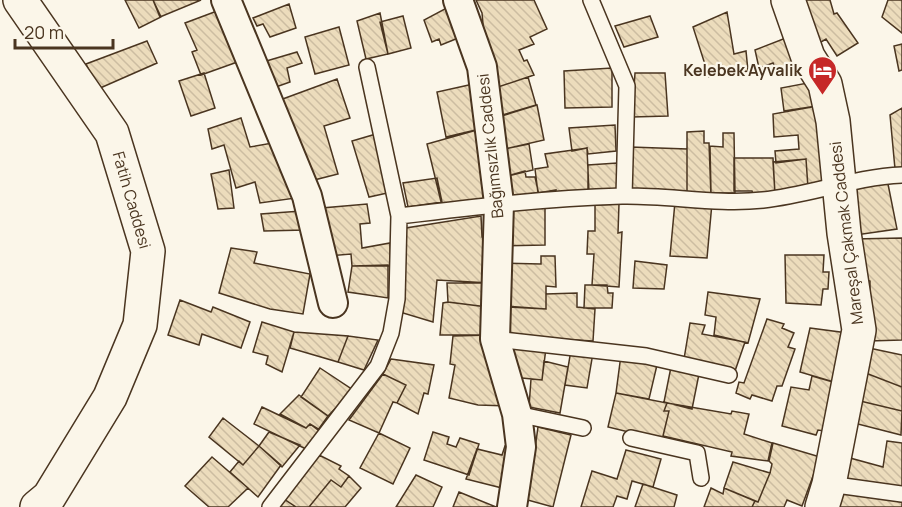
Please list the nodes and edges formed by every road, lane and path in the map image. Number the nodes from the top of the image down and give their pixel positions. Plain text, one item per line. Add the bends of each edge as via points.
1 (20, 0) edge
2 (226, 0) edge
3 (459, 0) edge
4 (591, 0) edge
5 (788, 0) edge
6 (367, 67) dead end
7 (902, 175) edge
8 (839, 186) junction
9 (624, 196) junction
10 (499, 203) junction
11 (399, 216) junction
12 (333, 303) dead end
13 (495, 339) junction
14 (729, 375) dead end
15 (517, 414) junction
16 (583, 428) dead end
17 (631, 438) dead end
18 (701, 478) dead end
19 (902, 494) edge
20 (825, 495) edge
21 (517, 505) edge
22 (37, 507) edge
23 (270, 507) edge

1 - 22 street, Fatih Caddesi via 112,133 148,251 140,325 110,397 49,497
2 - 12 street via 308,196
3 - 10 street, Bağımsızlık Caddesi via 482,68
4 - 9 lane via 627,86
5 - 8 street, Mareşal Çakmak Caddesi via 808,57 825,84
6 - 11 lane
7 - 8 lane via 872,176
8 - 9 lane via 763,200 690,201
8 - 20 street, Mareşal Çakmak Caddesi via 859,330
9 - 10 lane
10 - 11 lane
10 - 13 street, Bağımsızlık Caddesi
11 - 23 lane via 397,299 391,333 378,366
13 - 14 lane via 646,356
13 - 15 street, Bağımsızlık Caddesi
15 - 16 lane
15 - 21 street, Bağımsızlık Caddesi via 521,447
17 - 18 lane via 697,453
19 - 20 lane

